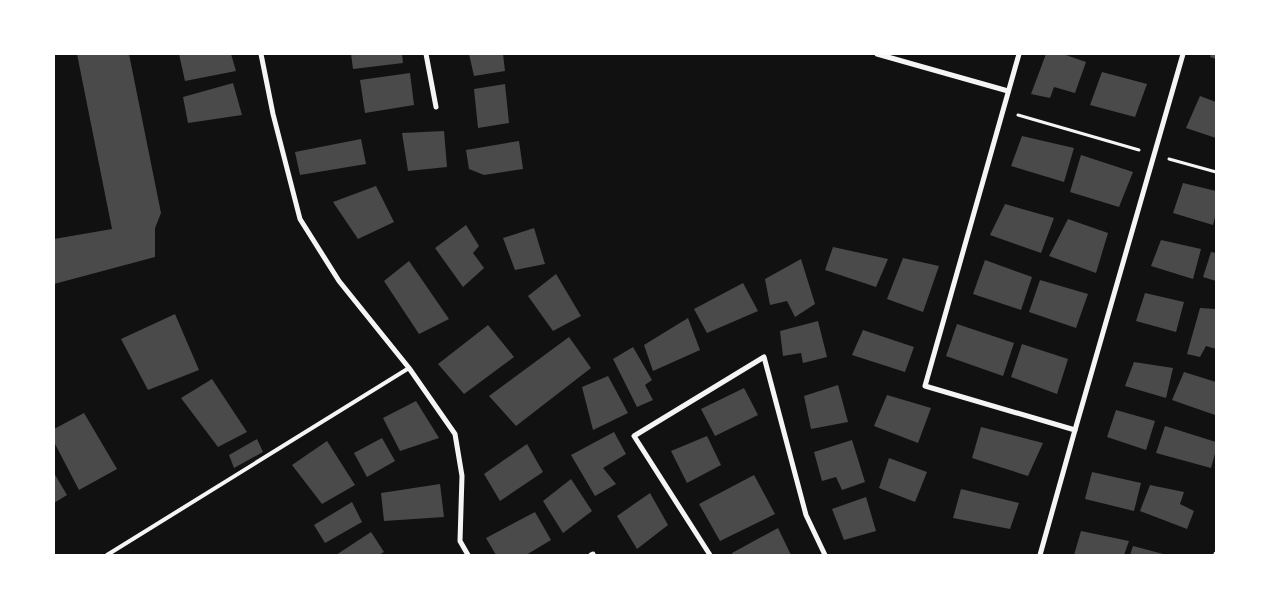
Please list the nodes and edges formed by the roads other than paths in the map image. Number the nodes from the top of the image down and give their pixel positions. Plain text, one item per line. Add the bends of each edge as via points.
1 (261, 54) edge
2 (426, 54) edge
3 (877, 54) edge
4 (1019, 54) edge
5 (1184, 54) edge
6 (1008, 91) junction
7 (436, 107) dead end
8 (409, 368) junction
9 (1074, 430) junction
10 (107, 555) edge
11 (468, 555) edge
12 (710, 555) edge
13 (825, 555) edge
14 (1040, 555) edge

1 - 8 street via 300,219 339,281
2 - 7 street
3 - 6 street
4 - 6 street
5 - 9 street
6 - 9 street via 925,386
8 - 10 lane
8 - 11 street via 455,434 462,476 460,540
9 - 14 street
12 - 13 street via 634,436 764,357 806,514

